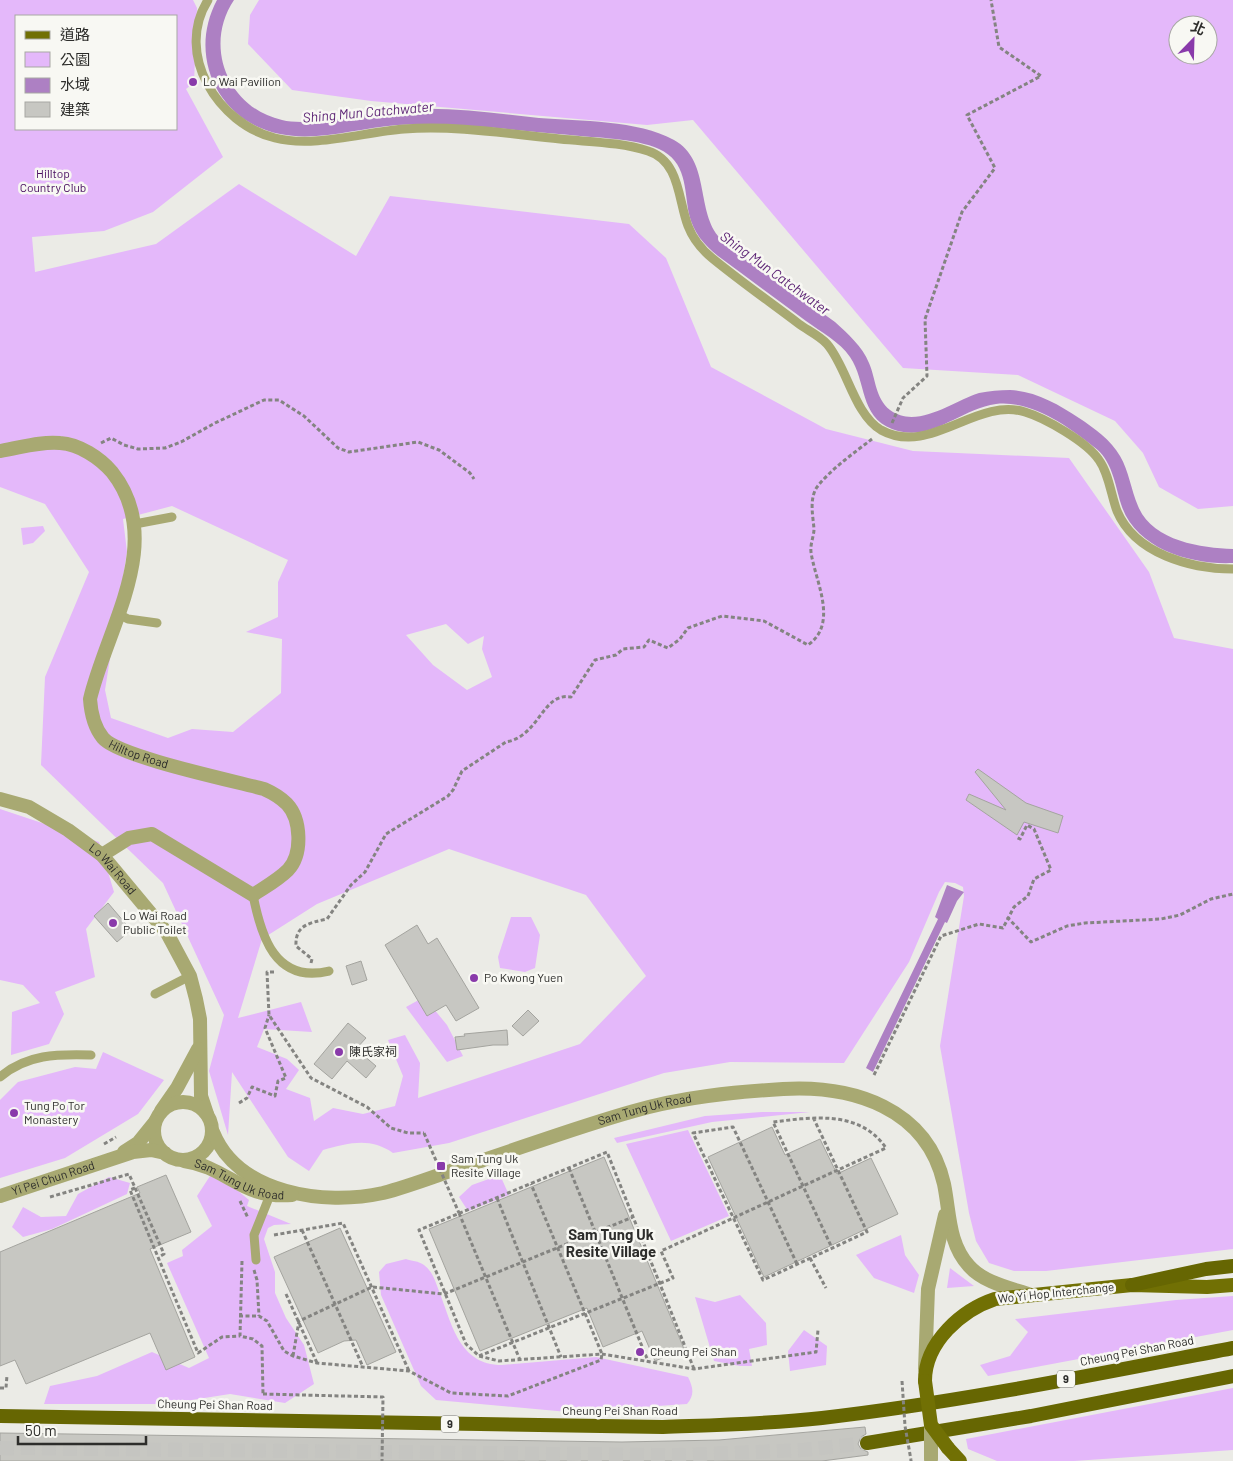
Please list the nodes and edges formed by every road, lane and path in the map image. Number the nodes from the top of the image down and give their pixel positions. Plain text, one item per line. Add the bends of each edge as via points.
1 (208, 0) edge
2 (991, 0) edge
3 (896, 413) dead end
4 (883, 431) junction
5 (105, 449) dead end
6 (0, 451) edge
7 (474, 479) dead end
8 (172, 518) dead end
9 (134, 524) junction
10 (1233, 569) edge
11 (118, 614) junction
12 (157, 623) dead end
13 (0, 799) edge
14 (1016, 837) dead end
15 (102, 855) junction
16 (1233, 894) edge
17 (253, 895) junction
18 (1007, 917) junction
19 (281, 962) junction
20 (305, 964) dead end
21 (311, 965) junction
22 (329, 971) dead end
23 (317, 974) junction
24 (190, 976) junction
25 (155, 994) dead end
26 (269, 1015) junction
27 (200, 1037) junction
28 (91, 1055) dead end
29 (874, 1075) dead end
30 (0, 1077) edge
31 (239, 1103) dead end
32 (207, 1114) junction
33 (158, 1116) junction
34 (813, 1117) junction
35 (213, 1132) junction
36 (118, 1136) dead end
37 (98, 1148) dead end
38 (165, 1153) junction
39 (108, 1160) junction
40 (182, 1160) junction
41 (569, 1168) junction
42 (838, 1169) junction
43 (531, 1184) junction
44 (803, 1186) junction
45 (295, 1194) junction
46 (0, 1196) edge
47 (270, 1196) junction
48 (46, 1198) dead end
49 (497, 1198) junction
50 (239, 1201) dead end
51 (767, 1202) junction
52 (947, 1202) junction
53 (459, 1213) junction
54 (633, 1217) junction
55 (733, 1218) junction
56 (247, 1226) dead end
57 (302, 1230) junction
58 (595, 1232) junction
59 (274, 1235) dead end
60 (558, 1248) junction
61 (832, 1248) junction
62 (242, 1258) dead end
63 (810, 1258) junction
64 (254, 1262) joint
65 (523, 1262) junction
66 (797, 1264) junction
67 (1233, 1266) edge
68 (487, 1276) junction
69 (660, 1283) junction
70 (1132, 1285) junction
71 (1233, 1285) edge
72 (372, 1287) junction
73 (826, 1288) dead end
74 (286, 1294) dead end
75 (444, 1294) junction
76 (1031, 1295) junction
77 (622, 1298) junction
78 (335, 1305) junction
79 (586, 1313) junction
80 (240, 1316) junction
81 (259, 1316) junction
82 (298, 1321) junction
83 (550, 1327) junction
84 (818, 1330) dead end
85 (240, 1336) junction
86 (513, 1342) junction
87 (1233, 1348) edge
88 (602, 1354) junction
89 (293, 1356) junction
90 (479, 1356) junction
91 (561, 1357) junction
92 (520, 1360) junction
93 (648, 1361) junction
94 (316, 1363) junction
95 (363, 1367) junction
96 (694, 1369) junction
97 (409, 1371) junction
98 (7, 1374) dead end
99 (1233, 1376) edge
100 (925, 1378) junction
101 (902, 1381) dead end
102 (0, 1388) edge
103 (0, 1416) edge
104 (931, 1425) junction
105 (867, 1443) tunnel mouth
106 (931, 1460) edge
107 (382, 1461) edge
108 (911, 1461) edge
109 (960, 1461) edge

1 - 4 lane via 198,23 196,39 202,71 224,109 238,122 262,134 302,142 405,129 442,128 608,144 657,154 675,179 687,225 701,248 826,343 864,412
2 - 3 path via 999,47 1041,76 967,115 995,168 962,212 925,319 927,376 903,398
4 - 10 lane via 919,437 987,412 1006,408 1029,412 1097,457 1118,515 1143,544 1181,560
4 - 21 path via 816,488 811,514 814,530 811,550 823,598 823,619 818,638 808,644 764,621 722,616 688,628 668,648 649,640 644,647 623,649 616,656 595,660 571,698 562,696 554,699 528,732 515,741 506,742 462,771 448,796 386,834 365,872 351,885 327,919 299,929 296,946 312,958
5 - 7 path via 99,446 103,440 111,438 138,449 165,448 264,400 279,400 304,416 338,448 349,452 418,442 439,450
6 - 9 street, Hilltop Road via 50,442 85,451 105,464 118,480
8 - 9 lane
9 - 11 street, Hilltop Road via 133,567
11 - 12 lane via 128,619
11 - 17 street, Hilltop Road via 90,699 90,714 104,739 137,755 264,789 288,805 296,822 296,855 289,869
13 - 15 street, Lo Wai Road via 29,807
14 - 18 path via 1020,839 1027,825 1034,829 1051,870 1034,879 1028,896
15 - 17 street via 129,838 152,834
15 - 24 street, Lo Wai Road via 166,934
16 - 18 path via 1211,898 1180,915 1161,920 1067,926 1031,942
17 - 19 lane via 258,922 268,947
18 - 29 path via 1003,928 979,924 941,936
19 - 23 lane via 302,972
19 - 26 path via 277,971 267,972
20 - 21 path
21 - 23 path
22 - 23 lane
24 - 25 lane
24 - 27 street, Lo Wai Road via 198,1009
26 - 31 path via 265,1028 286,1078 278,1081 275,1096 252,1087 247,1098
26 - 53 path, bridge via 311,1078 367,1107 391,1128 424,1133
27 - 32 street, Lo Wai Road via 201,1096
27 - 33 street, Lo Wai Road via 193,1060
28 - 30 lane via 35,1057 17,1064
32 - 33 street via 198,1105 185,1101 172,1103
32 - 35 street
33 - 38 street via 154,1135
33 - 39 street, Yi Pei Chun Road via 138,1142
34 - 42 path
34 - 42 path via 855,1123 878,1137 886,1148
34 - 44 path via 773,1122
35 - 40 street via 209,1145 200,1155
35 - 45 street, Sam Tung Uk Road via 218,1146 235,1164 254,1177
36 - 37 path
38 - 39 street, Yi Pei Chun Road via 143,1150
38 - 40 street
39 - 46 street, Yi Pei Chun Road
40 - 47 street, Sam Tung Uk Road via 208,1167 246,1189
41 - 43 path
41 - 54 path via 607,1152
41 - 58 path
42 - 44 path
42 - 61 path via 867,1232
43 - 49 path
43 - 60 path
44 - 51 path
44 - 61 path
45 - 47 street, Sam Tung Uk Road
45 - 52 street, Sam Tung Uk Road via 331,1198 382,1193 660,1104 814,1088 873,1100 899,1115 929,1147 939,1165
47 - 64 lane via 254,1235
48 - 85 path via 129,1174 135,1188 130,1190 198,1353 222,1337
49 - 53 path
49 - 65 path
50 - 56 path via 249,1219
51 - 55 path
51 - 55 path via 732,1127 693,1133
51 - 66 path
52 - 76 street, Sam Tung Uk Road via 956,1246 972,1269 993,1282
52 - 100 street, Sam Tung Uk Road via 944,1228 928,1289
53 - 68 path
53 - 75 path via 419,1230
54 - 58 path
54 - 69 path
55 - 66 path via 762,1280
55 - 69 path via 661,1252 673,1278
57 - 59 path
57 - 72 path via 343,1223
57 - 78 path
58 - 60 path
58 - 77 path
60 - 65 path
60 - 79 path
61 - 63 path
62 - 80 path
63 - 66 path
63 - 73 path
64 - 81 path
65 - 68 path
65 - 83 path
67 - 70 highway
68 - 75 path
68 - 86 path
69 - 77 path
69 - 96 path
70 - 71 main road, Wo Yi Hop Interchange via 1207,1288
70 - 76 main road, Wo Yi Hop Interchange
72 - 75 path
72 - 78 path
72 - 97 path
74 - 82 path
75 - 90 path via 464,1339
76 - 100 main road, Wo Yi Hop Interchange via 996,1299 960,1317 941,1338
77 - 79 path
77 - 93 path
78 - 82 path
78 - 95 path
79 - 83 path
79 - 88 path
80 - 81 path
80 - 85 path
81 - 89 path via 267,1320 284,1351
82 - 89 path
82 - 94 path
83 - 86 path
83 - 91 path
84 - 96 path via 816,1352
85 - 107 path, bridge via 253,1339 262,1346 263,1394 383,1397
86 - 90 path
86 - 92 path
87 - 103 highway, Cheung Pei Shan Road / 9 via 906,1407 750,1424 663,1427
88 - 91 path
88 - 93 path
88 - 97 path via 601,1360 508,1396 452,1393
89 - 94 path
90 - 92 path via 499,1361
91 - 92 path
93 - 96 path
94 - 95 path
95 - 97 path
98 - 102 path via 6,1388
99 - 105 highway via 1004,1421
100 - 104 main road, bridge
101 - 108 path, bridge
104 - 106 street, bridge
104 - 109 main road, bridge

